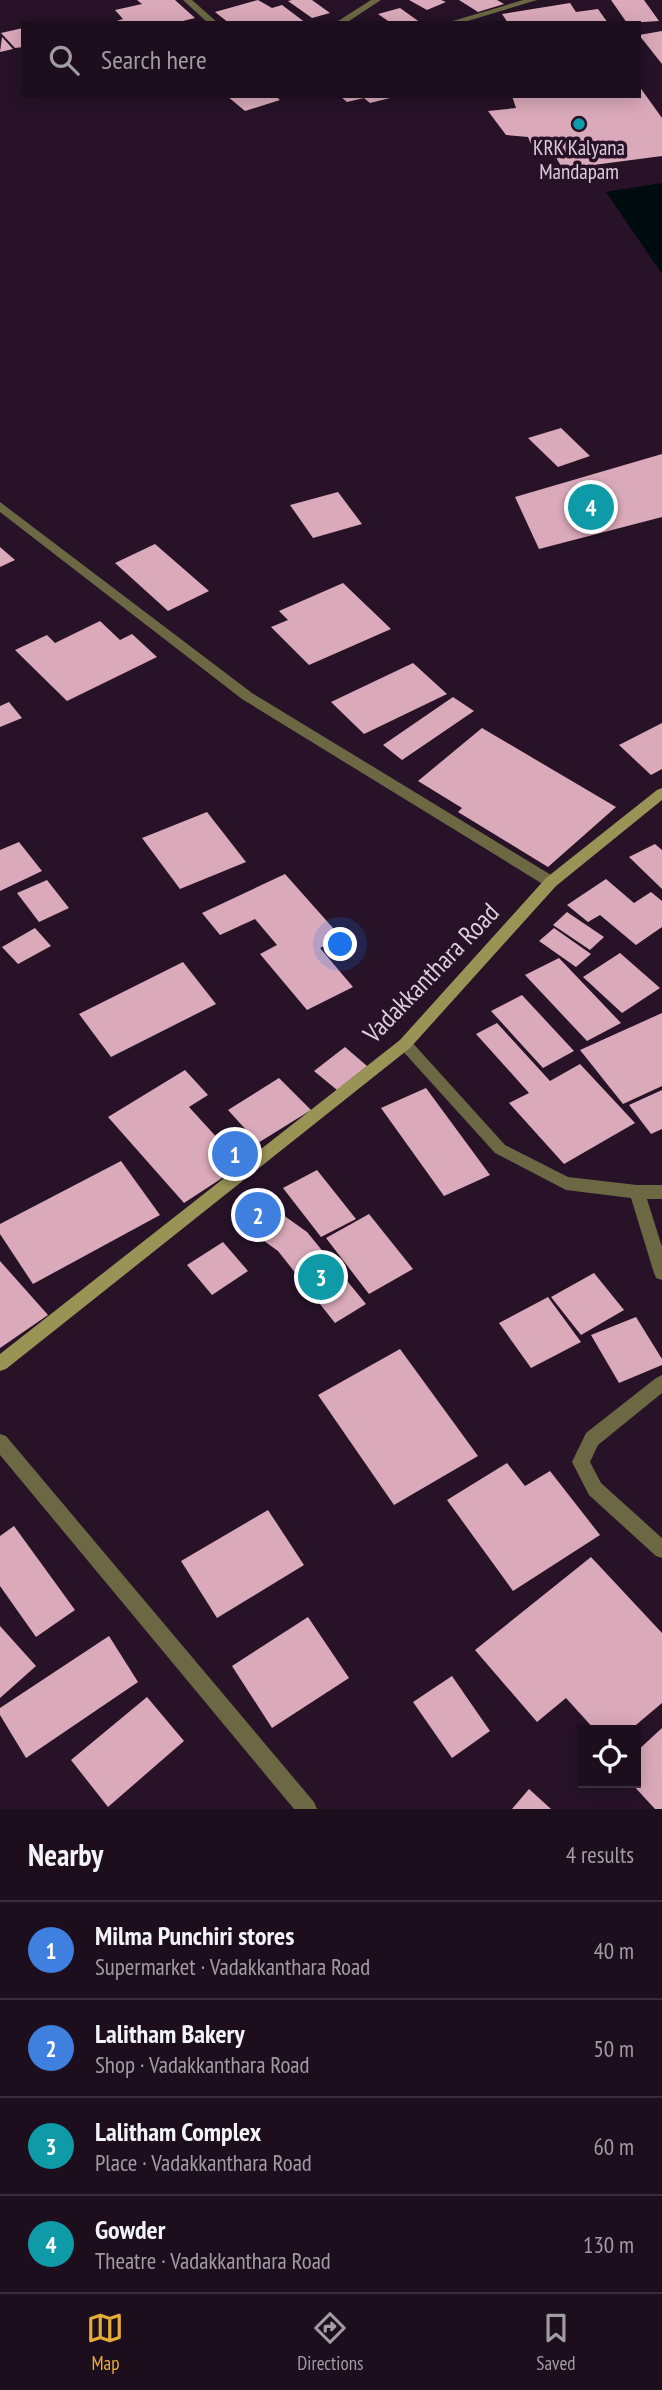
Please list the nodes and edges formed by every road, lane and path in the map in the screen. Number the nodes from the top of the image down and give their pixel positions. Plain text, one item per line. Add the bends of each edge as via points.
1 (187, 0) edge
2 (377, 0) edge
3 (533, 0) edge
4 (212, 21) edge
5 (343, 21) edge
6 (457, 21) edge
7 (0, 506) edge
8 (662, 793) edge
9 (551, 882) junction
10 (405, 1044) junction
11 (637, 1192) junction
12 (662, 1192) edge
13 (662, 1273) edge
14 (0, 1364) edge
15 (662, 1383) edge
16 (0, 1442) edge
17 (662, 1550) edge
18 (307, 1809) edge

1 - 4 street
2 - 5 street
3 - 6 street
7 - 9 street via 247,696
8 - 9 street, Vadakkanthara Road
9 - 10 street, Vadakkanthara Road
10 - 11 street via 500,1149 566,1183
10 - 14 street, Vadakkanthara Road
11 - 12 street
11 - 13 street
15 - 17 street via 592,1439 582,1462 594,1489
16 - 18 street

